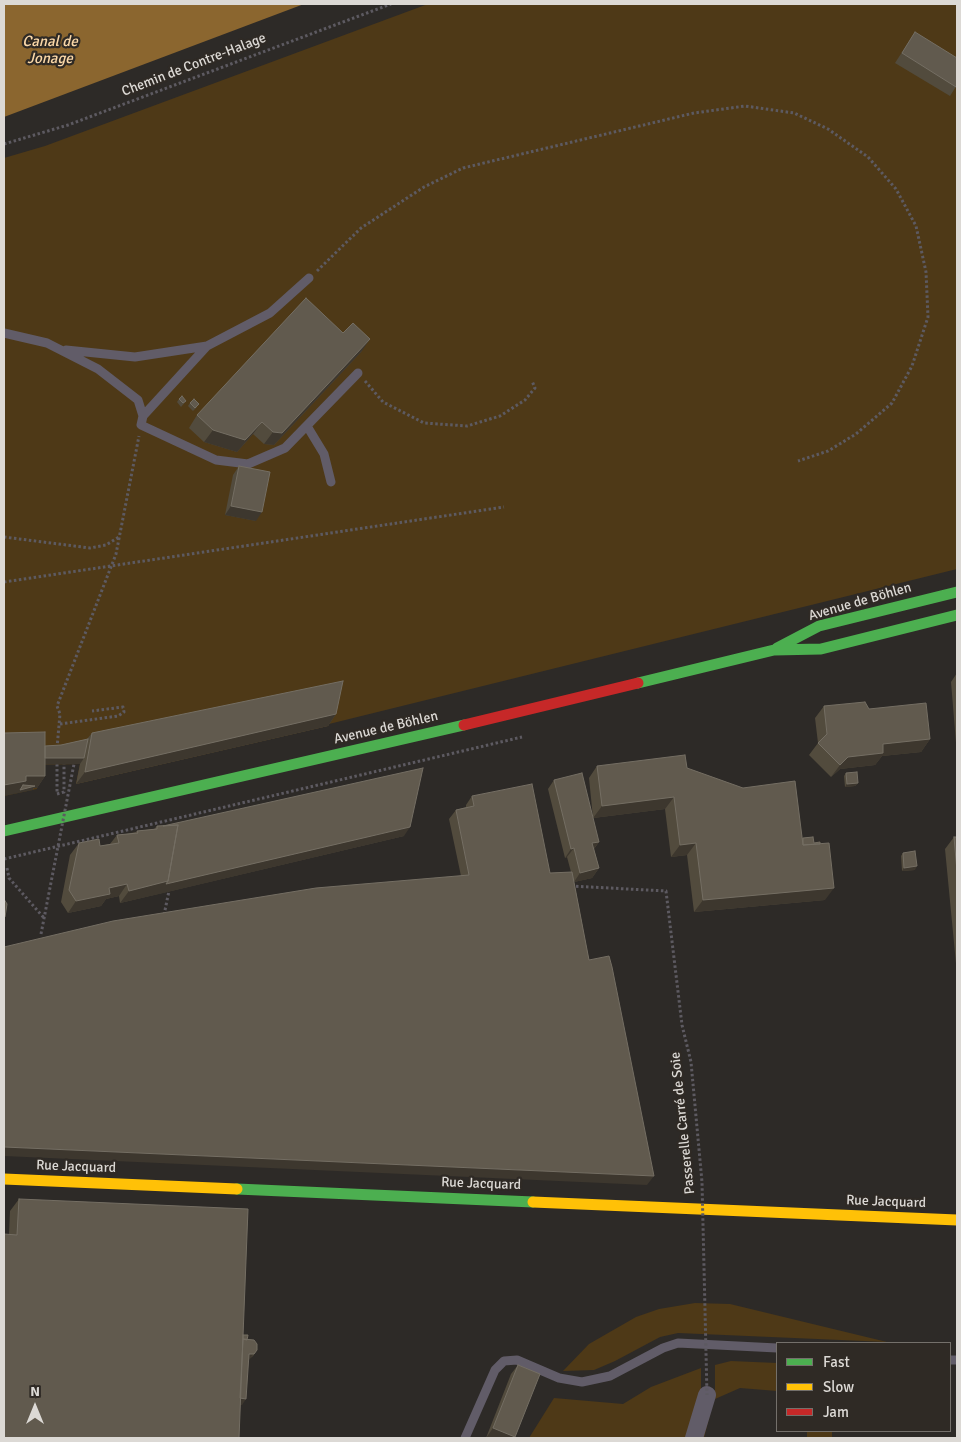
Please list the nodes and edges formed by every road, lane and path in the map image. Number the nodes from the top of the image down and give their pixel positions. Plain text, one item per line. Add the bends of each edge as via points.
1 (392, 4) edge
2 (4, 144) edge
3 (309, 278) joint
4 (4, 333) edge
5 (207, 346) junction
6 (60, 350) junction
7 (358, 373) joint
8 (532, 381) dead end
9 (143, 416) junction
10 (141, 425) junction
11 (307, 426) junction
12 (798, 461) dead end
13 (331, 482) dead end
14 (504, 507) dead end
15 (4, 536) edge
16 (119, 537) junction
17 (111, 566) junction
18 (4, 582) edge
19 (957, 592) edge
20 (957, 615) edge
21 (774, 650) junction
22 (92, 710) dead end
23 (60, 724) junction
24 (522, 737) dead end
25 (57, 752) edge
26 (76, 755) edge
27 (65, 757) edge
28 (57, 764) edge
29 (181, 819) junction
30 (180, 825) edge
31 (4, 831) edge
32 (4, 859) edge
33 (7, 868) dead end
34 (566, 886) edge
35 (170, 892) edge
36 (44, 918) junction
37 (163, 920) edge
38 (41, 934) dead end
39 (4, 1179) edge
40 (957, 1220) edge
41 (776, 1348) edge
42 (707, 1395) joint
43 (465, 1438) edge
44 (694, 1438) edge

1 - 2 path, Chemin de Contre-Halage via 68,125
3 - 5 lane via 270,313
3 - 12 path via 362,228 424,187 463,168 694,113 746,106 794,113 828,129 868,157 896,189 916,226 926,272 928,317 912,366 892,403 856,434 828,451
4 - 6 lane via 47,343
5 - 6 lane via 135,357
5 - 9 lane
6 - 9 lane via 98,369 132,395 138,400
7 - 8 path via 383,402 424,423 467,426 500,416 525,400 535,388
7 - 11 lane
9 - 10 lane
10 - 11 lane via 216,460 248,464 285,448
10 - 16 path
11 - 13 lane via 324,454
14 - 17 path
15 - 16 path via 90,548 106,545
16 - 17 path
17 - 18 path
17 - 23 path via 57,706
19 - 21 main road, Avenue de Böhlen via 819,626
20 - 21 main road, Avenue de Böhlen via 821,649
21 - 31 main road, Avenue de Böhlen
22 - 23 path via 123,707 124,712 118,716
23 - 25 path
24 - 29 path
26 - 36 path, bridge
27 - 28 path via 64,792 57,794
29 - 30 path
29 - 32 path
33 - 36 path via 10,878
34 - 42 path, Passerelle Carré de Soie, bridge via 666,891 682,1024 691,1062 702,1182
35 - 37 path
36 - 38 path, bridge
39 - 40 main road, Rue Jacquard
41 - 43 lane via 678,1343 610,1376 582,1382 559,1378 517,1360 504,1361 495,1370
42 - 44 street

